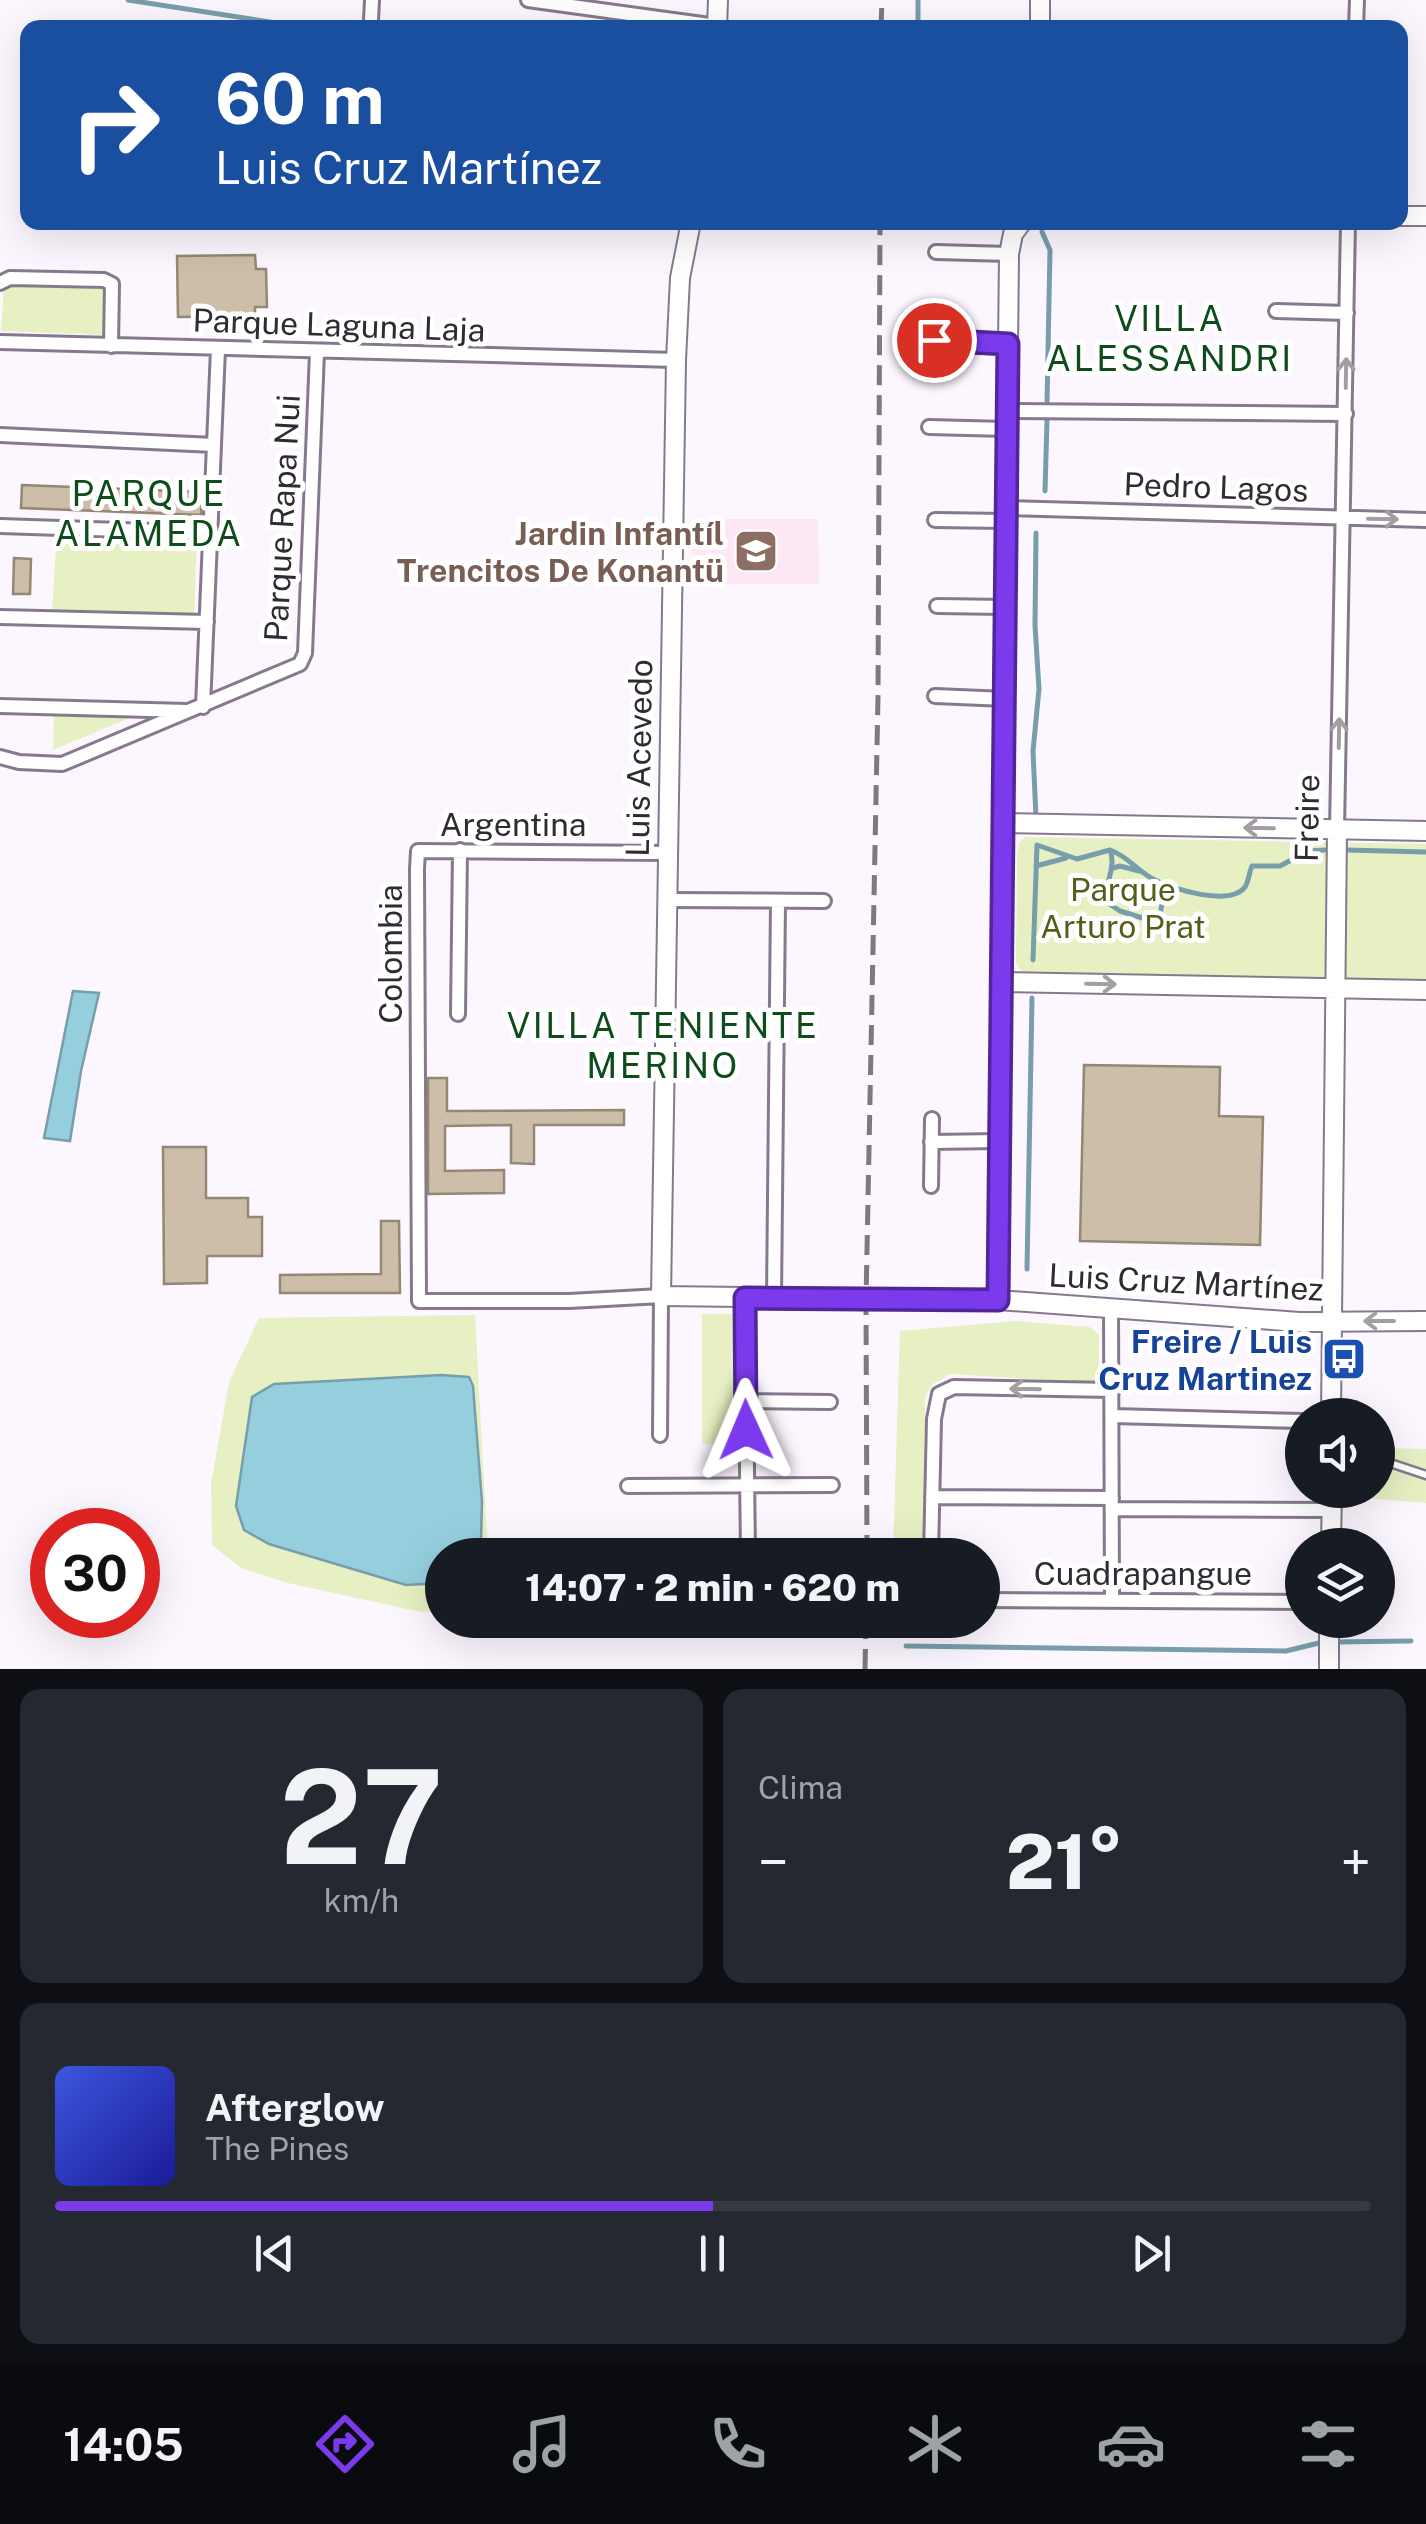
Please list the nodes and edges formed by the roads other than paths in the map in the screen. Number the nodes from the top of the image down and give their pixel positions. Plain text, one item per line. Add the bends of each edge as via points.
1 (372, 0) edge
2 (528, 0) edge
3 (604, 5) edge
4 (372, 20) dead end
5 (685, 20) edge
6 (689, 230) edge
7 (1016, 230) edge
8 (1348, 230) edge
9 (936, 252) dead end
10 (1009, 254) junction
11 (0, 284) edge
12 (1276, 311) dead end
13 (1347, 313) junction
14 (934, 340) dead end
15 (0, 342) edge
16 (1008, 344) junction
17 (111, 346) junction
18 (218, 349) junction
19 (318, 352) junction
20 (676, 360) junction
21 (1346, 414) junction
22 (1006, 420) junction
23 (929, 427) dead end
24 (0, 435) edge
25 (214, 444) junction
26 (1006, 515) junction
27 (1343, 518) junction
28 (935, 520) dead end
29 (1426, 520) edge
30 (0, 526) edge
31 (211, 533) junction
32 (937, 606) dead end
33 (1005, 608) junction
34 (0, 617) edge
35 (207, 622) junction
36 (934, 696) dead end
37 (1006, 699) junction
38 (0, 706) edge
39 (198, 709) junction
40 (0, 757) edge
41 (1004, 823) junction
42 (1337, 830) junction
43 (1426, 831) edge
44 (460, 850) junction
45 (418, 851) joint
46 (668, 853) junction
47 (667, 900) junction
48 (778, 900) junction
49 (824, 900) dead end
50 (1004, 982) junction
51 (1334, 988) junction
52 (1426, 990) edge
53 (458, 1014) dead end
54 (932, 1119) dead end
55 (1000, 1141) junction
56 (931, 1142) junction
57 (931, 1186) dead end
58 (661, 1296) junction
59 (745, 1298) junction
60 (774, 1298) junction
61 (998, 1300) junction
62 (1111, 1308) junction
63 (1333, 1321) junction
64 (1426, 1321) edge
65 (1113, 1390) junction
66 (1332, 1398) edge
67 (746, 1402) junction
68 (830, 1402) dead end
69 (1114, 1416) junction
70 (1285, 1421) edge
71 (660, 1434) dead end
72 (1395, 1465) edge
73 (1426, 1475) edge
74 (628, 1486) dead end
75 (747, 1486) junction
76 (832, 1486) dead end
77 (932, 1497) junction
78 (1285, 1501) edge
79 (1112, 1504) junction
80 (748, 1538) edge
81 (931, 1538) edge
82 (1000, 1600) edge
83 (1112, 1601) junction
84 (1285, 1602) edge

1 - 4 street
2 - 3 street
3 - 5 street
6 - 20 main road, Luis Acevedo
7 - 10 main road
8 - 13 street, Freire
9 - 10 street
10 - 16 main road
11 - 17 street via 10,278 112,284
12 - 13 street
21 -> 13 street, Freire
14 - 16 street
15 - 17 street, Parque Laguna Laja
16 - 22 main road
17 - 18 street, Parque Laguna Laja
18 - 19 street, Parque Laguna Laja
18 - 25 street
19 - 20 street, Parque Laguna Laja
19 - 39 street, Parque Rapa Nui via 305,654 300,664
20 - 46 main road, Luis Acevedo
21 - 22 street
21 - 27 street, Freire
22 - 23 street
22 - 26 main road
24 - 25 street
25 - 31 street
26 - 27 street, Pedro Lagos
26 - 28 street, Pedro Lagos
26 - 33 main road
27 -> 29 street, Pedro Lagos
42 -> 27 street, Freire
30 - 31 street
31 - 35 street
32 - 33 street
33 - 37 main road
34 - 35 street
35 - 39 street
36 - 37 street
37 - 41 main road
38 - 39 street
39 - 40 street, Parque Rapa Nui via 62,764
42 -> 41 main road
41 - 50 main road
42 - 43 main road
42 - 51 main road, Freire
44 - 45 street, Argentina
44 - 46 street, Argentina
44 - 53 street
45 - 58 street, Colombia via 419,1301
46 - 47 main road, Luis Acevedo
47 - 48 street
47 - 58 main road, Luis Acevedo
48 - 49 street
48 - 60 street
50 -> 51 main road
50 - 55 main road
51 - 52 main road
51 - 63 main road, Freire
54 - 56 street
55 - 56 street
55 - 61 main road
56 - 57 street
58 - 59 main road, Luis Cruz Martínez
58 - 71 street
59 - 60 main road, Luis Cruz Martínez
59 - 67 street
60 - 61 main road, Luis Cruz Martínez
61 - 62 main road, Luis Cruz Martínez
62 - 63 main road, Luis Cruz Martínez
62 - 65 street
64 -> 63 main road, Luis Cruz Martínez
63 - 66 main road, Freire
65 - 69 street
65 -> 77 street via 944,1390 936,1400
67 - 68 street
67 - 75 street
69 - 70 street
69 - 79 street
72 - 73 lane
74 - 75 street
75 - 76 street
75 - 80 street
77 - 79 street
77 - 81 street
78 - 79 street
79 - 83 street
82 - 83 street, Cuadrapangue
83 - 84 street, Cuadrapangue

